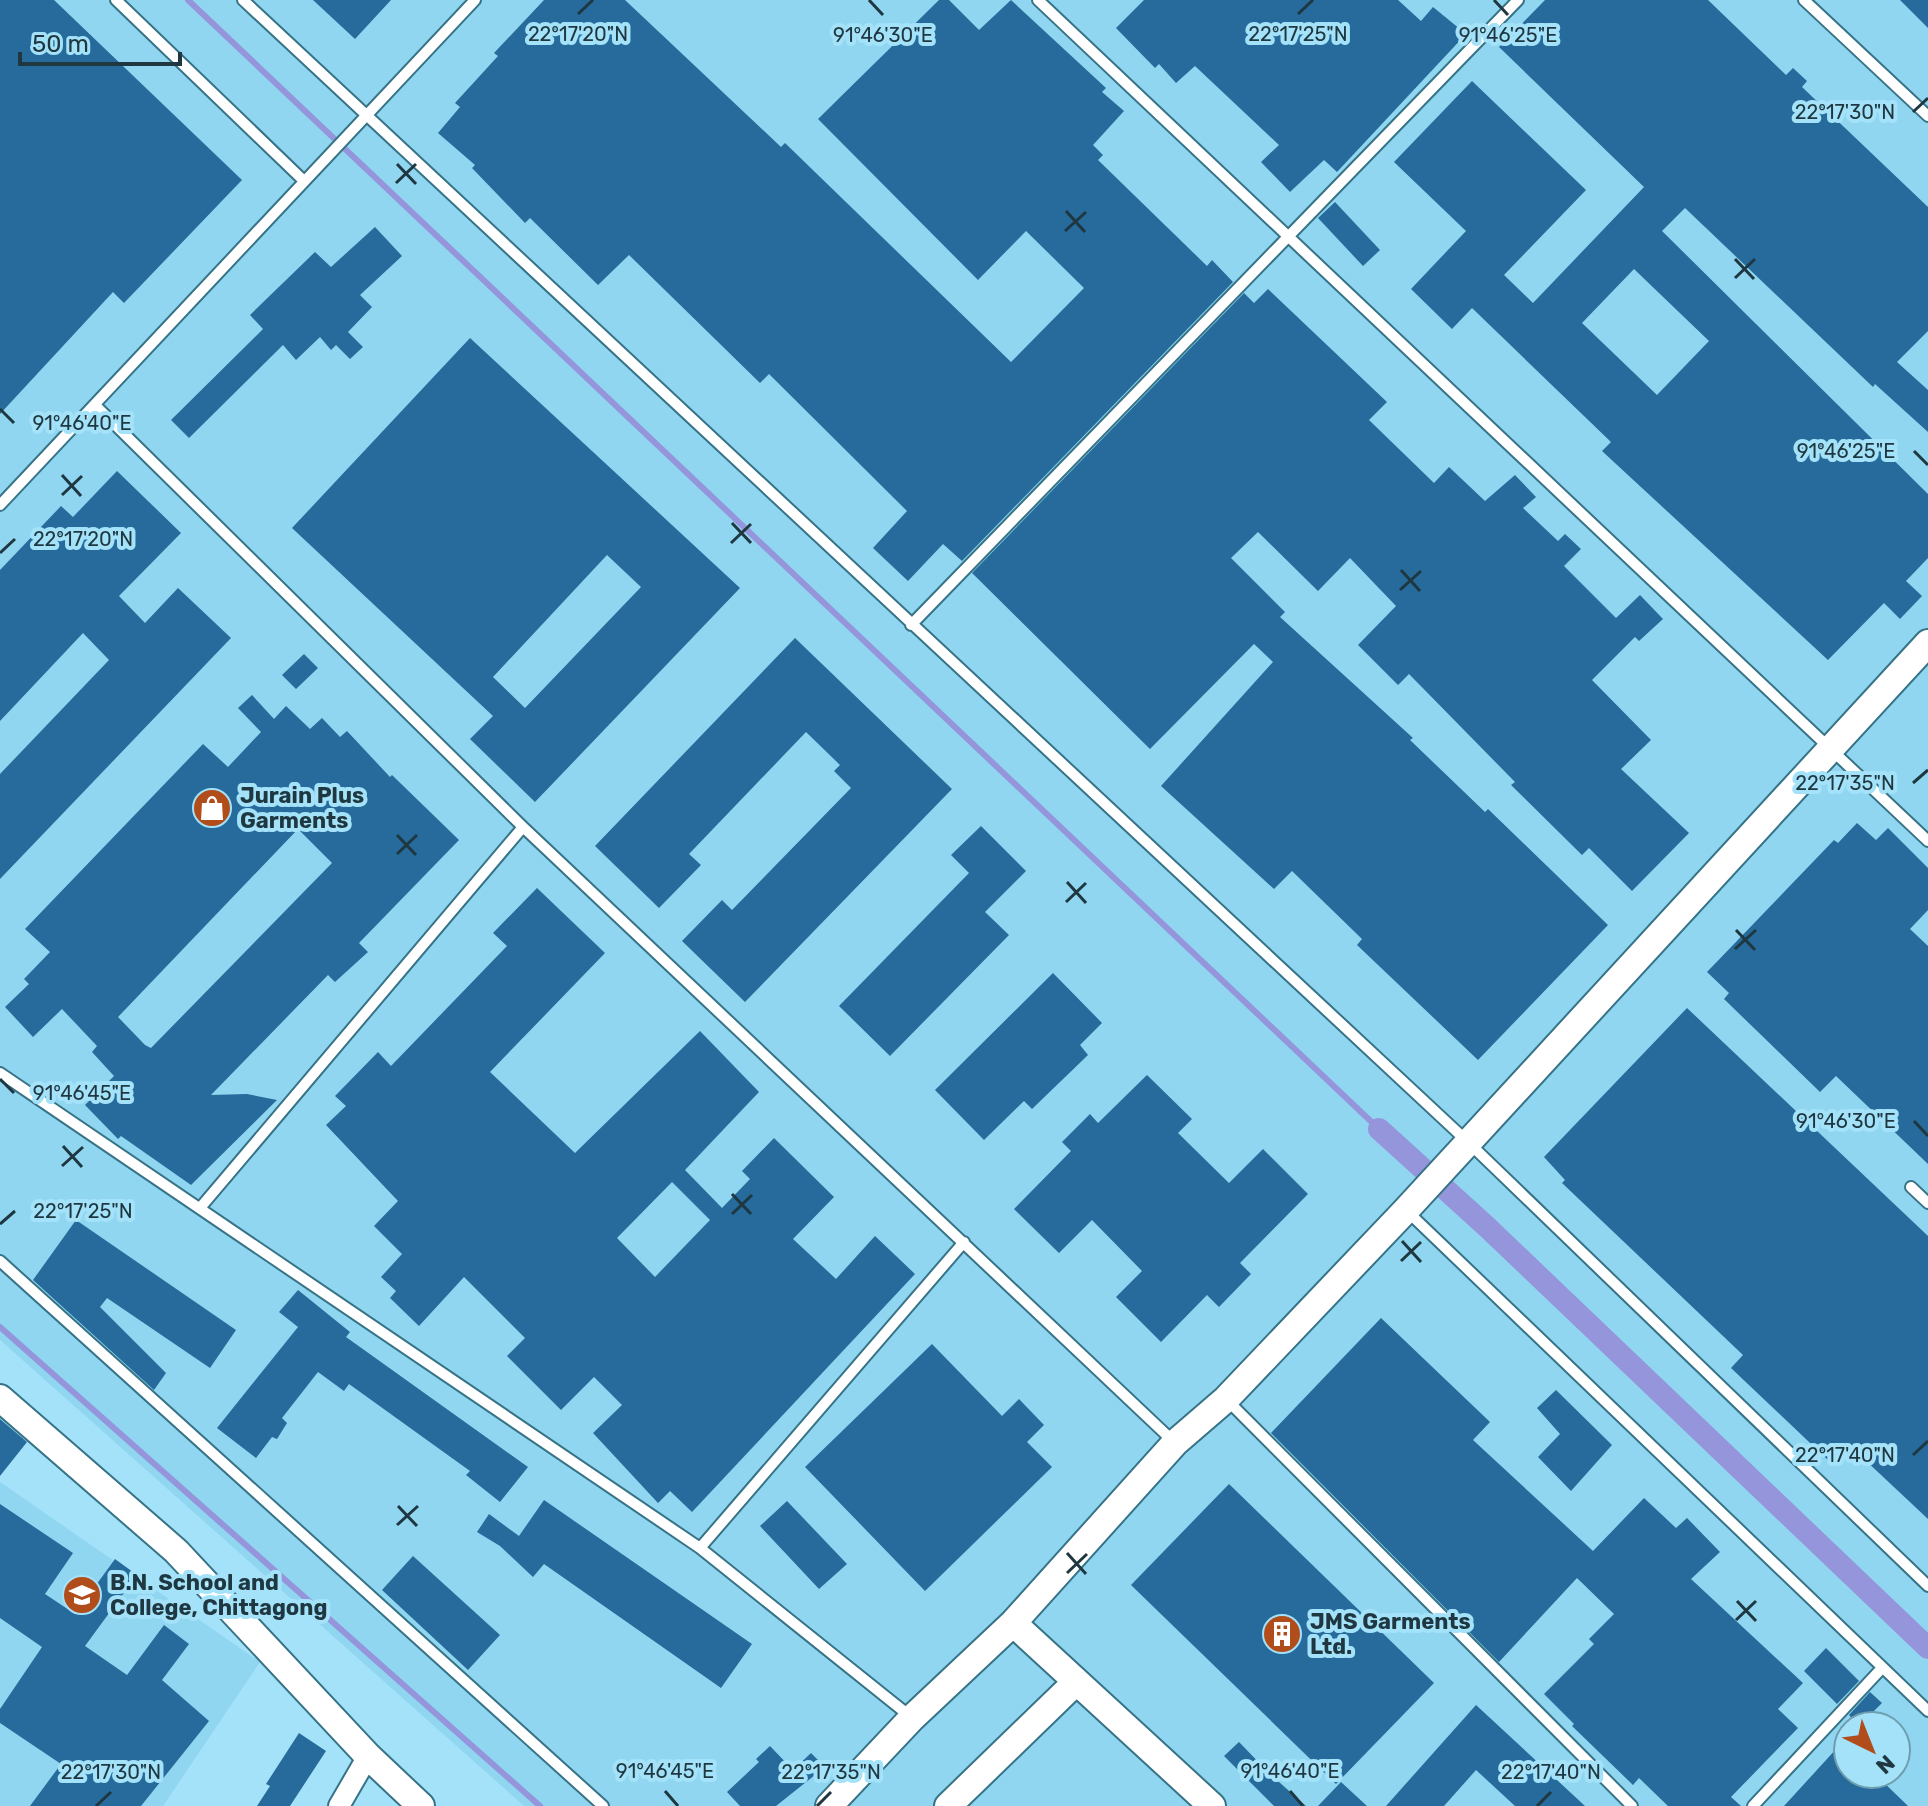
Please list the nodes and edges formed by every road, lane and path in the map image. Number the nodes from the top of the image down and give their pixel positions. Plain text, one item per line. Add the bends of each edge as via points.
1 (116, 0) edge
2 (243, 0) edge
3 (475, 0) edge
4 (1038, 0) edge
5 (1518, 0) edge
6 (1804, 0) edge
7 (363, 115) junction
8 (1928, 116) edge
9 (303, 180) junction
10 (1290, 235) junction
11 (96, 406) junction
12 (0, 505) edge
13 (911, 625) junction
14 (1928, 643) edge
15 (1828, 748) junction
16 (523, 827) junction
17 (1928, 841) edge
18 (0, 1073) edge
19 (1462, 1150) junction
20 (1911, 1187) dead end
21 (1928, 1203) edge
22 (200, 1208) junction
23 (1406, 1210) junction
24 (964, 1242) junction
25 (0, 1261) edge
26 (0, 1398) edge
27 (1226, 1399) junction
28 (1175, 1443) junction
29 (700, 1548) junction
30 (1928, 1586) edge
31 (1013, 1623) junction
32 (1882, 1668) junction
33 (1076, 1682) junction
34 (1928, 1711) edge
35 (912, 1718) junction
36 (368, 1756) junction
37 (339, 1806) edge
38 (421, 1806) edge
39 (603, 1806) edge
40 (829, 1806) edge
41 (948, 1806) edge
42 (1212, 1806) edge
43 (1632, 1806) edge
44 (1753, 1806) edge

1 - 9 lane
2 - 7 lane
3 - 7 lane
4 - 10 lane
5 - 10 lane
6 - 8 lane
7 - 9 lane
7 - 13 lane
9 - 11 lane
10 - 13 lane
10 - 15 lane
11 - 12 lane
11 - 16 lane
13 - 19 lane
14 - 15 street
15 - 17 lane
15 - 19 street
16 - 22 lane
16 - 24 lane
18 - 22 lane
19 - 23 street
19 - 30 lane
20 - 21 lane
22 - 29 lane
23 - 27 street
23 - 32 lane
24 - 28 lane
24 - 29 lane
25 - 39 lane
26 - 36 street via 176,1551
27 - 28 street
27 - 43 lane
28 - 31 street
29 - 35 lane
31 - 33 street
31 - 35 street
32 - 34 lane
32 - 44 lane
33 - 41 street
33 - 42 street
35 - 40 street
36 - 37 street
36 - 38 street

